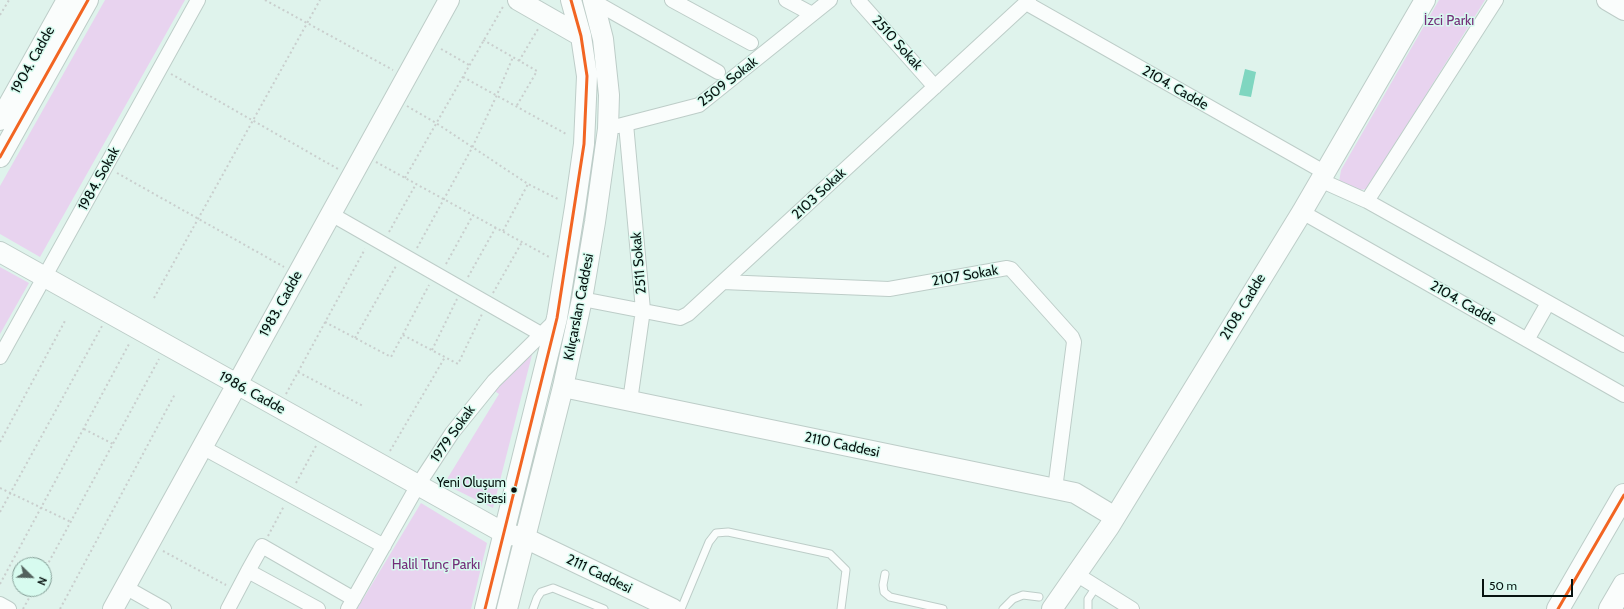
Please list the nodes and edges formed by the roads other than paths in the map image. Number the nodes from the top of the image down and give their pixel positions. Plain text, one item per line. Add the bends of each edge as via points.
1 (67, 0) edge
2 (88, 0) edge
3 (198, 0) edge
4 (449, 0) edge
5 (518, 0) edge
6 (570, 0) edge
7 (593, 0) edge
8 (672, 0) edge
9 (786, 0) edge
10 (830, 0) edge
11 (858, 0) edge
12 (1425, 0) edge
13 (1496, 0) edge
14 (1607, 0) edge
15 (1028, 2) edge
16 (1624, 10) edge
17 (812, 14) junction
18 (581, 36) junction
19 (751, 43) dead end
20 (718, 72) dead end
21 (935, 86) junction
22 (0, 120) edge
23 (617, 127) junction
24 (0, 157) edge
25 (1322, 176) junction
26 (1367, 201) junction
27 (1302, 212) junction
28 (331, 214) junction
29 (0, 252) edge
30 (44, 277) junction
31 (723, 282) junction
32 (582, 299) junction
33 (1548, 303) junction
34 (643, 310) junction
35 (557, 318) junction
36 (541, 334) junction
37 (1528, 340) junction
38 (1624, 345) edge
39 (0, 357) edge
40 (237, 384) junction
41 (563, 387) junction
42 (1624, 395) edge
43 (630, 401) junction
44 (202, 447) junction
45 (418, 485) junction
46 (1055, 488) junction
47 (1624, 495) edge
48 (1115, 517) junction
49 (504, 533) junction
50 (525, 538) junction
51 (384, 546) junction
52 (248, 571) junction
53 (885, 574) dead end
54 (1076, 574) junction
55 (1624, 584) edge
56 (1096, 586) junction
57 (125, 588) junction
58 (1046, 603) edge
59 (0, 604) edge
60 (351, 604) edge
61 (8, 609) edge
62 (113, 609) edge
63 (164, 609) edge
64 (228, 609) edge
65 (318, 609) edge
66 (485, 609) edge
67 (507, 609) edge
68 (533, 609) edge
69 (604, 609) edge
70 (673, 609) edge
71 (681, 609) edge
72 (841, 609) edge
73 (943, 609) edge
74 (1003, 609) edge
75 (1088, 609) edge
76 (1132, 609) edge
77 (1558, 609) edge
78 (1610, 609) edge

1 - 22 street, 1904. Cadde
2 - 24 street, 1904. Cadde
3 - 30 street, 1984. Sokak
4 - 28 street, 1983. Cadde
5 - 18 street
6 - 18 street, Kılıçarslan Caddesi
7 - 20 street
7 - 23 street, Kılıçarslan Caddesi via 603,40
8 - 19 street
9 - 17 street
10 - 17 street, 2509 Sokak
11 - 21 street, 2510 Sokak
12 - 25 street, 2108. Cadde
13 - 26 street
14 - 16 street
15 - 21 street, 2103 Sokak
15 - 25 street, 2104. Cadde
17 - 23 street, 2509 Sokak via 699,106
18 - 35 street, Kılıçarslan Caddesi via 587,76 584,144
21 - 31 street, 2103 Sokak
23 - 32 street, Kılıçarslan Caddesi via 595,222
23 - 34 street, 2511 Sokak
25 - 26 street, 2104. Cadde
25 - 27 street, 2108. Cadde
26 - 33 street, 2104. Cadde
27 - 37 street, 2104. Cadde
27 - 48 street, 2108. Cadde
28 - 36 street
28 - 40 street, 1983. Cadde
29 - 30 street, 1986. Cadde
30 - 39 street, 1984. Sokak
30 - 40 street, 1986. Cadde
31 - 34 street, 2103 Sokak via 680,318
31 - 46 street, 2107 Sokak via 889,289 1007,268 1016,271 1074,342
32 - 34 street, 2103 Sokak
32 - 41 street, Kılıçarslan Caddesi
33 - 37 street
33 - 38 street, 2104. Cadde
34 - 43 street, 2511 Sokak
35 - 36 street, 1979 Sokak
35 - 49 street, Kılıçarslan Caddesi
36 - 45 street, 1979 Sokak via 474,403
37 - 42 street, 2104. Cadde
40 - 44 street, 1983. Cadde
40 - 45 street, 1986. Cadde
41 - 43 street, 2110 Caddesi
41 - 50 street, Kılıçarslan Caddesi
43 - 46 street, 2110 Caddesi
44 - 51 street
44 - 57 street, 1983. Cadde
45 - 49 street, 1986. Cadde
45 - 51 street, 1979 Sokak
46 - 48 street, 2110 Caddesi via 1078,494
47 - 77 main road
48 - 54 street, 2108. Cadde
49 - 50 street, 2111 Caddesi
49 - 66 street, Kılıçarslan Caddesi
50 - 67 street, Kılıçarslan Caddesi
50 - 70 street, 2111 Caddesi
51 - 60 street, 1979 Sokak
52 - 60 street via 262,546
52 - 64 street
52 - 65 street
53 - 73 lane via 884,592 890,597
54 - 56 street
54 - 58 street, 2108. Cadde
55 - 78 main road
56 - 75 lane via 1088,599
56 - 76 street
57 - 62 street, 1983. Cadde
57 - 63 street
58 - 74 lane via 1023,595 1012,598
59 - 61 street
68 - 69 lane via 541,592 553,588
71 - 72 lane via 709,542 716,534 728,532 830,554 846,570

